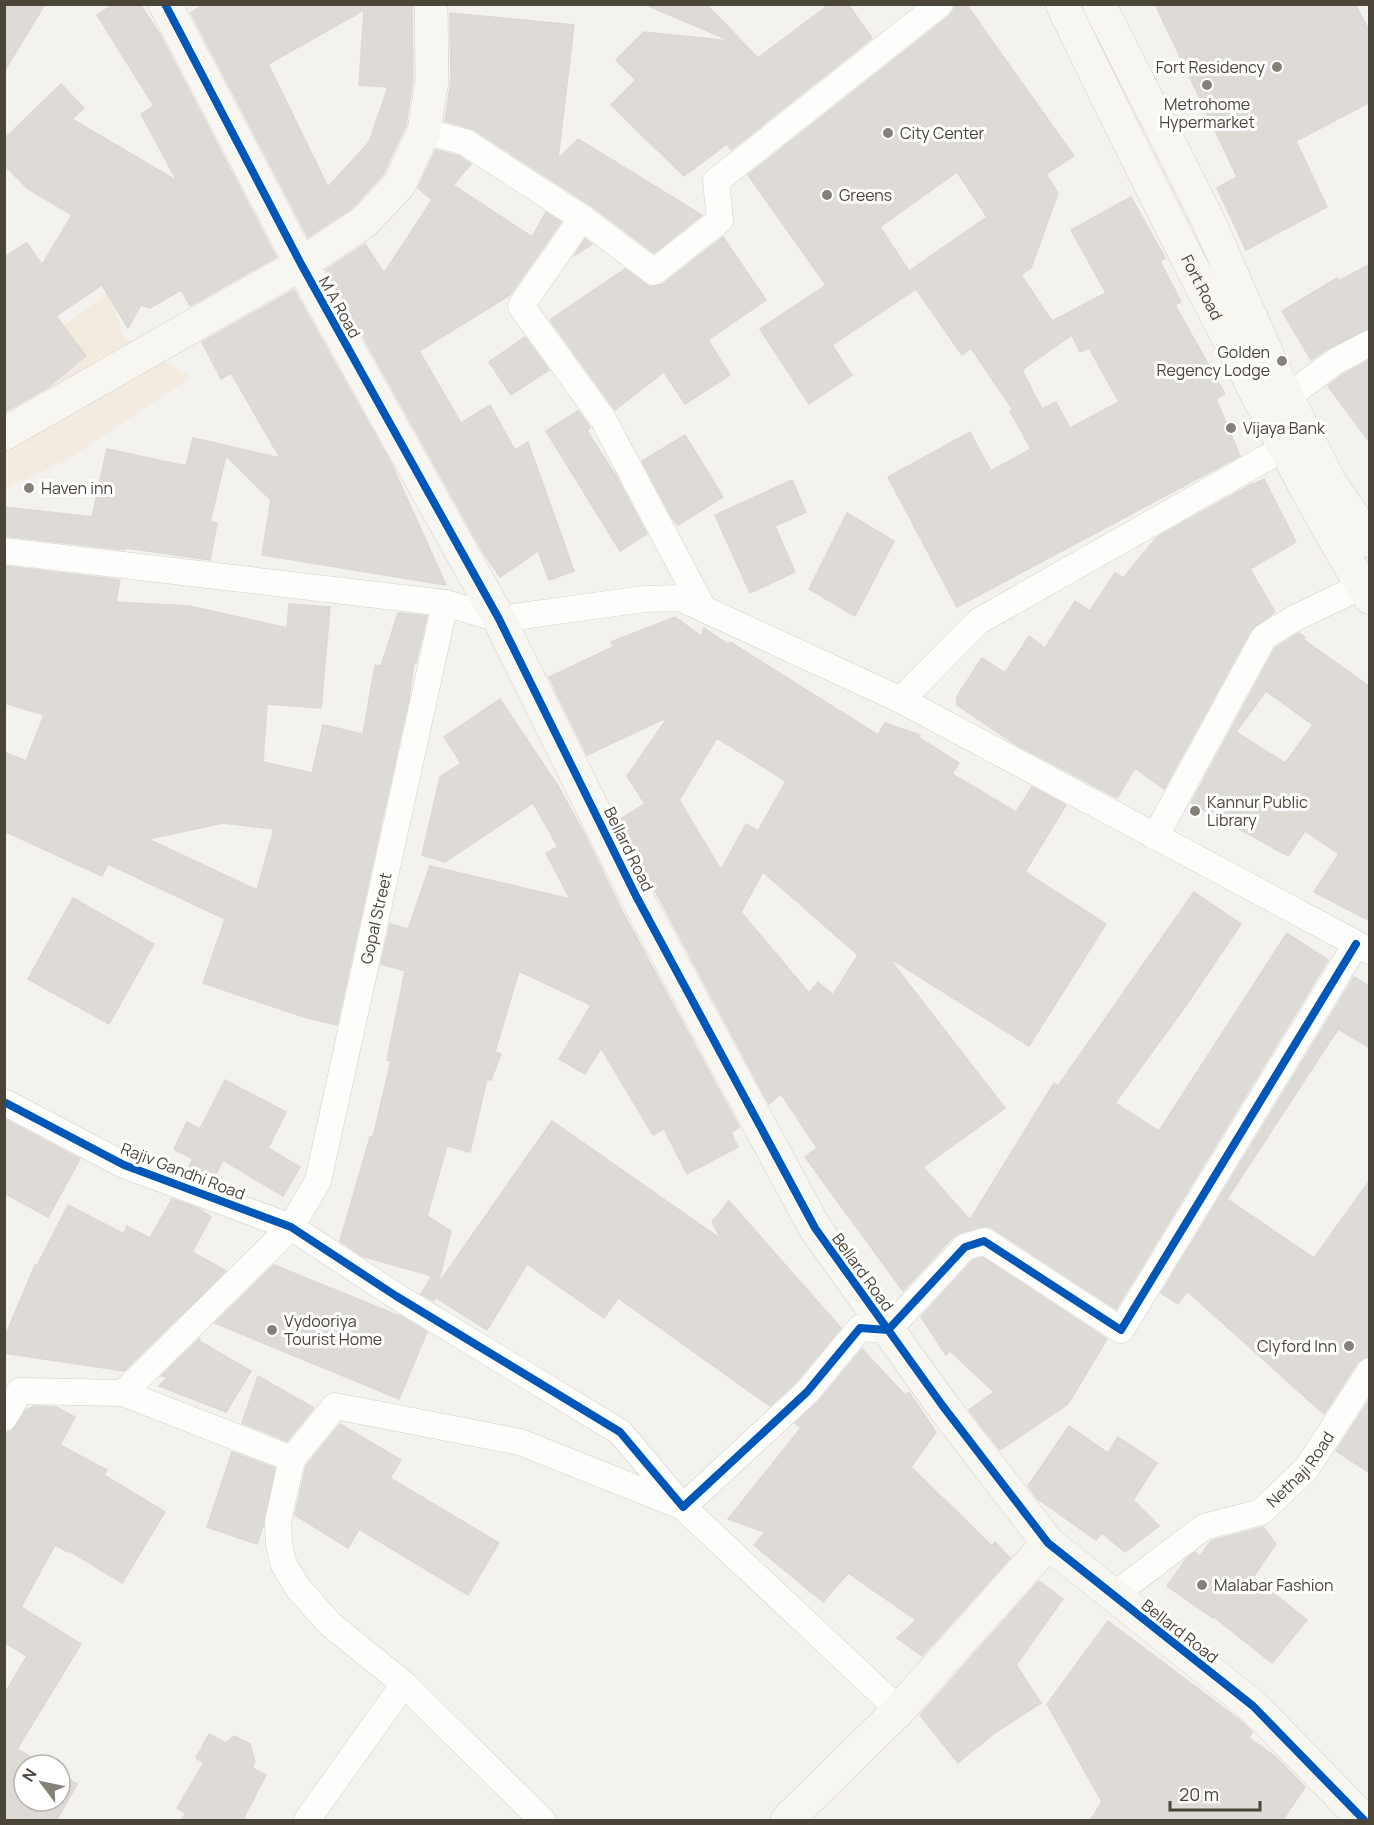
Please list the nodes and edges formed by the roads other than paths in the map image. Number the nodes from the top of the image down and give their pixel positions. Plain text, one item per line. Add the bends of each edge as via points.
1 (431, 4) edge
2 (940, 4) edge
3 (1062, 4) edge
4 (1099, 4) edge
5 (172, 8) edge
6 (424, 131) junction
7 (582, 218) junction
8 (1207, 218) junction
9 (1176, 236) junction
10 (301, 264) junction
11 (1370, 343) edge
12 (1287, 397) junction
13 (4, 434) edge
14 (1284, 448) junction
15 (1370, 541) edge
16 (4, 551) edge
17 (1366, 592) edge
18 (445, 603) junction
19 (704, 608) junction
20 (499, 619) junction
21 (901, 700) junction
22 (1155, 837) junction
23 (1363, 947) edge
24 (4, 1101) edge
25 (291, 1227) junction
26 (888, 1330) junction
27 (1370, 1371) edge
28 (123, 1393) junction
29 (4, 1418) edge
30 (292, 1459) junction
31 (684, 1507) junction
32 (1048, 1543) junction
33 (1114, 1595) junction
34 (404, 1684) junction
35 (899, 1710) junction
36 (307, 1821) edge
37 (543, 1821) edge
38 (787, 1821) edge
39 (1364, 1821) edge

1 - 6 street via 432,81
2 - 7 street via 716,181 720,220 654,272
3 - 9 street, Fort Road
4 - 8 street, Fort Road
5 - 10 street, M A Road
6 - 7 street via 465,142
6 - 10 street via 399,185 364,222
7 - 19 street via 521,306 603,419
8 - 9 street
8 - 12 street, Fort Road
9 - 14 street, Fort Road
10 - 13 street
10 - 20 street, M A Road
11 - 12 street via 1336,361
12 - 15 street, Fort Road via 1329,481
14 - 17 street, Fort Road
14 - 21 street via 979,621
16 - 18 street
17 - 22 street via 1295,618 1264,637
18 - 20 street
18 - 25 street, Gopal Street via 318,1181
19 - 20 street via 680,598 644,598
19 - 21 street
20 - 26 street, Bellard Road via 636,896 815,1228
21 - 22 street
22 - 23 street
23 - 26 street via 1121,1330 984,1241 965,1247
24 - 25 street, Rajiv Gandhi Road via 124,1165
25 - 28 street, Gopal Street
25 - 31 street, Rajiv Gandhi Road via 396,1296 620,1432
26 - 31 street via 860,1328 807,1392
26 - 32 street, Bellard Road
27 - 33 street, Nethaji Road via 1307,1468 1261,1512 1204,1527
28 - 29 street via 20,1391
28 - 30 street
30 - 31 street via 335,1406 520,1442
30 - 34 street via 278,1521 284,1565 298,1588 330,1624
31 - 35 street, Rajiv Gandhi Road
32 - 33 street, Bellard Road
32 - 35 street
33 - 39 street, Bellard Road via 1253,1706
34 - 36 street
34 - 37 street
35 - 38 street

